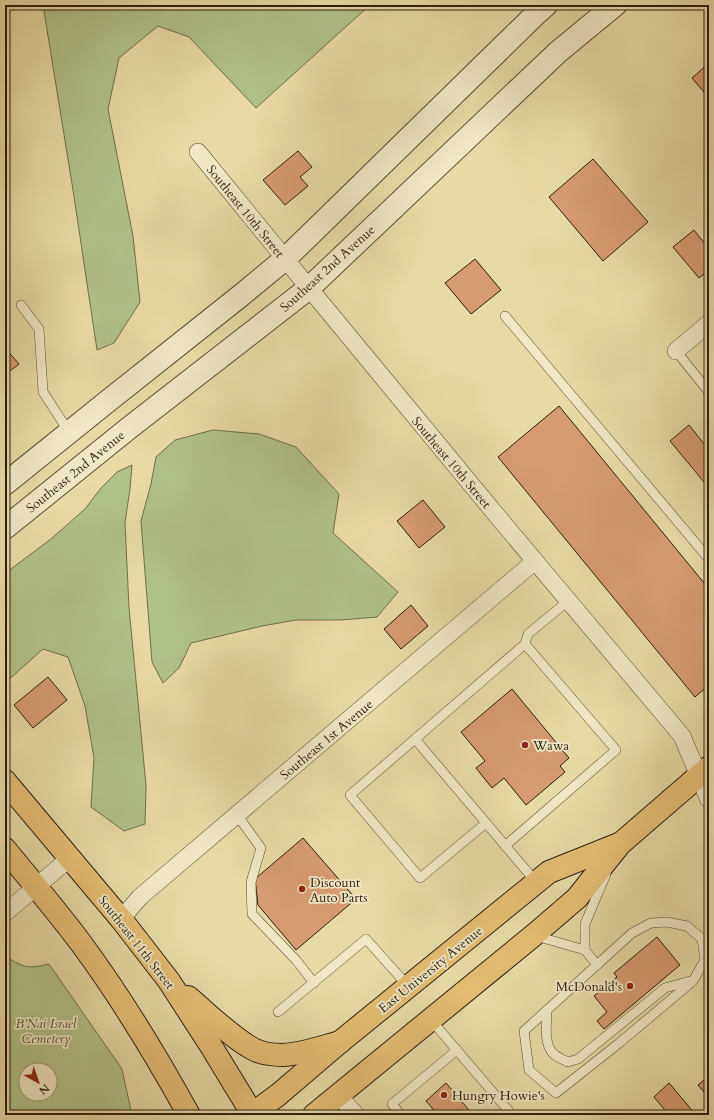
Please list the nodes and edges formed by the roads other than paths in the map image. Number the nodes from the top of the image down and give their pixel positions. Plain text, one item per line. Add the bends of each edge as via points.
1 (546, 5) edge
2 (615, 5) edge
3 (198, 152) dead end
4 (285, 259) junction
5 (309, 288) junction
6 (21, 305) dead end
7 (505, 316) dead end
8 (709, 323) edge
9 (676, 351) joint
10 (709, 392) edge
11 (69, 432) junction
12 (5, 484) edge
13 (5, 528) edge
14 (709, 559) edge
15 (535, 561) junction
16 (568, 601) junction
17 (525, 644) junction
18 (415, 739) junction
19 (704, 771) edge
20 (5, 781) edge
21 (709, 800) edge
22 (237, 815) junction
23 (486, 823) junction
24 (620, 844) junction
25 (505, 846) junction
26 (5, 849) edge
27 (70, 858) junction
28 (536, 882) junction
29 (36, 887) junction
30 (5, 913) edge
31 (121, 919) junction
32 (534, 935) junction
33 (705, 935) edge
34 (585, 950) junction
35 (597, 965) junction
36 (693, 980) junction
37 (169, 981) junction
38 (314, 983) junction
39 (408, 986) junction
40 (547, 1010) junction
41 (278, 1012) dead end
42 (430, 1020) junction
43 (340, 1042) junction
44 (456, 1050) junction
45 (338, 1095) junction
46 (189, 1115) edge
47 (252, 1115) edge
48 (314, 1115) edge
49 (356, 1115) edge
50 (401, 1115) edge
51 (502, 1115) edge

1 - 4 street
2 - 5 street, Southeast 2nd Avenue via 558,52
3 - 4 street, Southeast 10th Street
4 - 5 street, Southeast 10th Street
4 - 11 street
5 - 13 street, Southeast 2nd Avenue via 128,428
5 - 15 street, Southeast 10th Street
6 - 11 lane via 39,329 43,392
7 - 14 lane
8 - 9 street
9 - 10 lane
11 - 12 street
15 - 16 street, Southeast 10th Street
15 - 22 street, Southeast 1st Avenue
16 - 17 lane via 528,634
16 - 19 street, Southeast 10th Street via 682,736
17 - 18 lane
17 - 25 lane via 616,750
18 - 23 lane
18 - 23 lane via 350,795 420,878
19 - 21 street, Southeast 10th Street
19 - 24 main road, East University Avenue
20 - 27 main road, Southeast 11th Street
22 - 31 street, Southeast 1st Avenue via 140,897
22 - 38 lane via 261,848 251,882 252,914
23 - 25 lane
24 - 28 main road, East University Avenue via 549,872
24 - 32 main road, East University Avenue via 577,898
24 - 34 lane via 585,924
25 - 28 lane
26 - 29 main road
27 - 29 street
27 - 31 main road, Southeast 11th Street
28 - 39 main road, East University Avenue
29 - 30 street
29 - 46 main road via 83,946 123,1004
31 - 37 main road, Southeast 11th Street
32 - 34 lane
32 - 42 main road, East University Avenue
33 - 35 lane via 687,926 667,922 651,923 632,933
33 - 36 lane via 705,960
34 - 35 lane
35 - 40 lane
36 - 40 lane via 665,988 578,1059 568,1062 550,1050
36 - 40 lane via 556,1093 529,1070 524,1031
37 - 43 main road via 234,1036 254,1049 268,1054 284,1055
37 - 47 main road, Southeast 11th Street
38 - 39 lane via 366,939
38 - 41 lane
39 - 43 main road, East University Avenue
42 - 44 lane
42 - 45 main road, East University Avenue
43 - 47 main road, East University Avenue
44 - 50 lane via 392,1104
44 - 51 lane via 508,1110
45 - 48 main road, East University Avenue
45 - 49 street

